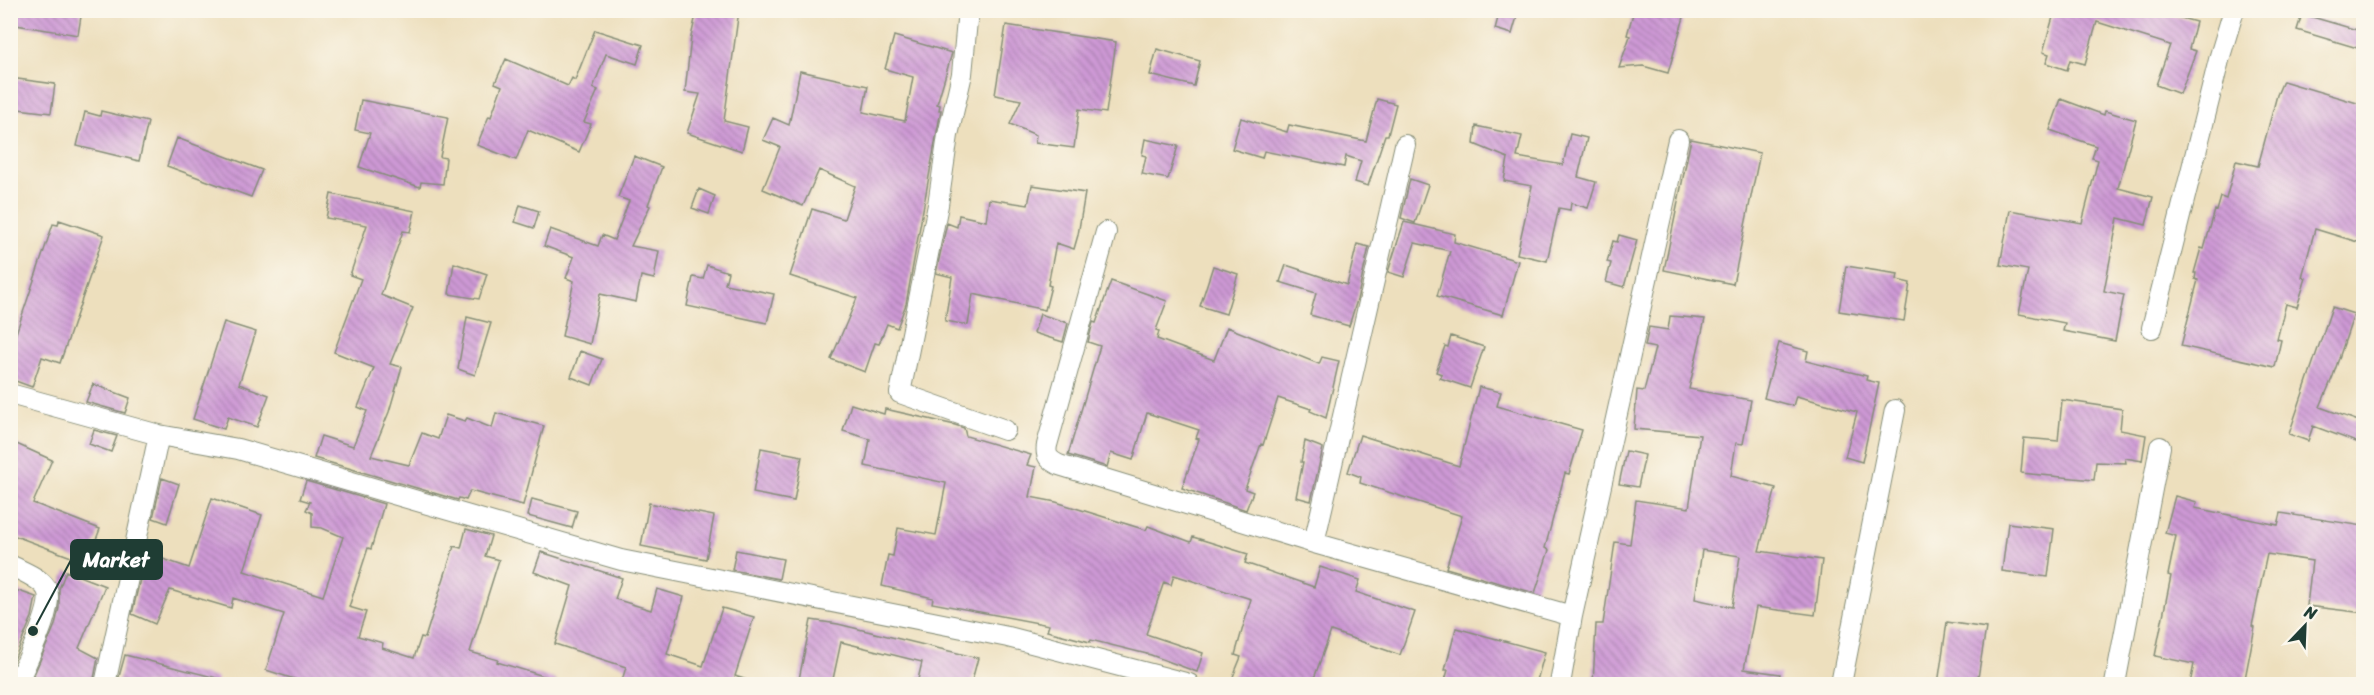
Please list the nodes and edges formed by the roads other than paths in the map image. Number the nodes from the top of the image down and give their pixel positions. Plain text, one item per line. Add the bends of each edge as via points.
1 (968, 10) edge
2 (2234, 10) edge
3 (1678, 140) dead end
4 (1406, 145) dead end
5 (1106, 232) dead end
6 (2152, 328) dead end
7 (10, 394) edge
8 (1894, 410) dead end
9 (1005, 430) dead end
10 (159, 435) junction
11 (2160, 447) dead end
12 (1314, 543) junction
13 (10, 565) edge
14 (1572, 616) junction
15 (17, 684) edge
16 (105, 684) edge
17 (1189, 684) edge
18 (1560, 684) edge
19 (1841, 684) edge
20 (2115, 684) edge

1 - 9 street via 962,74 900,393
2 - 6 street
3 - 14 street
4 - 12 street
5 - 12 street via 1045,452 1050,460
7 - 10 street
8 - 19 street
10 - 16 street
10 - 17 street via 238,449 621,560 1008,637
11 - 20 street
12 - 14 street
13 - 15 street via 46,588 49,599
14 - 18 street

